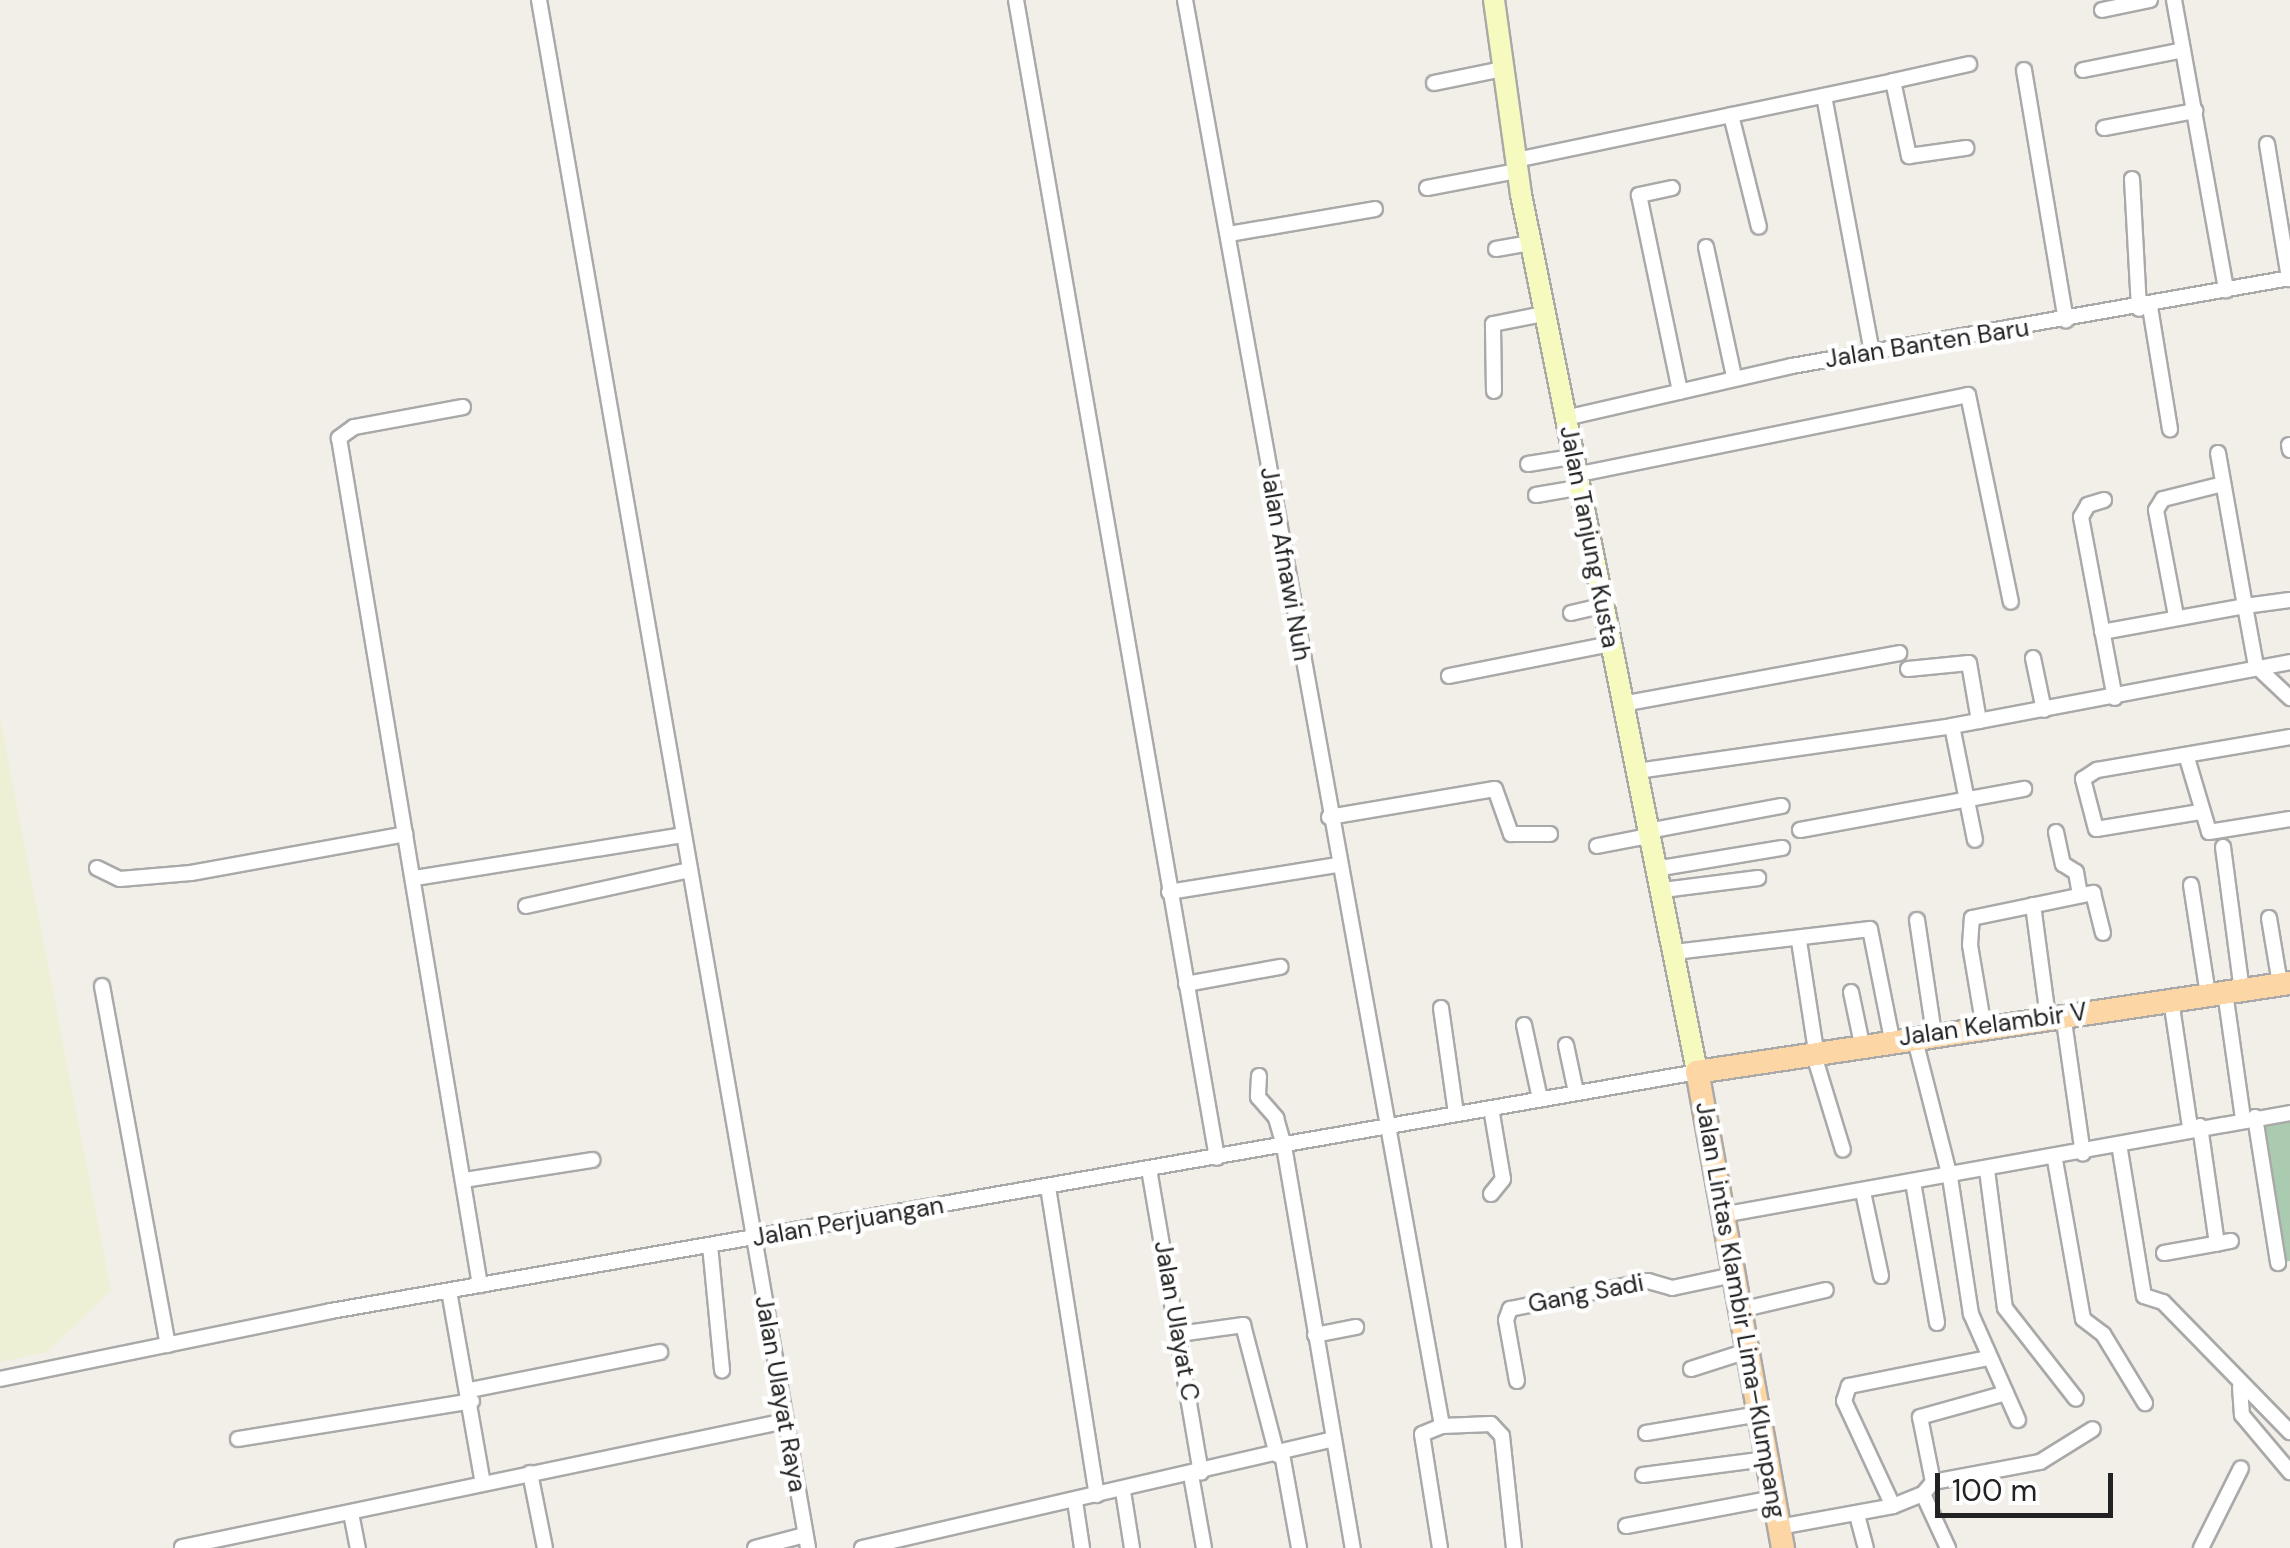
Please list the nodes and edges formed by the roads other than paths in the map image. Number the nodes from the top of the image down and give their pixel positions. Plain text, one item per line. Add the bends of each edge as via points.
1 (539, 0) edge
2 (1016, 0) edge
3 (1185, 0) edge
4 (1494, 0) edge
5 (2150, 0) edge
6 (2174, 0) edge
7 (2102, 10) dead end
8 (2183, 50) junction
9 (1969, 64) dead end
10 (1503, 69) junction
11 (2024, 70) dead end
12 (2083, 70) dead end
13 (1893, 81) junction
14 (1434, 82) dead end
15 (1824, 96) junction
16 (2195, 111) junction
17 (1731, 115) junction
18 (2104, 128) dead end
19 (2267, 144) dead end
20 (1966, 148) dead end
21 (1516, 165) junction
22 (2132, 179) dead end
23 (1427, 188) dead end
24 (1672, 188) dead end
25 (1376, 209) dead end
26 (1758, 226) dead end
27 (1229, 234) junction
28 (1531, 242) junction
29 (1706, 247) dead end
30 (1496, 249) dead end
31 (2290, 279) edge
32 (2226, 290) junction
33 (2144, 308) junction
34 (1544, 314) junction
35 (2066, 321) junction
36 (1872, 352) junction
37 (1734, 377) junction
38 (1494, 391) dead end
39 (1680, 392) junction
40 (463, 407) dead end
41 (1565, 418) junction
42 (2170, 430) dead end
43 (2218, 452) dead end
44 (1528, 464) dead end
45 (1575, 473) junction
46 (2223, 484) junction
47 (1536, 495) dead end
48 (2104, 500) dead end
49 (2290, 600) edge
50 (2011, 602) dead end
51 (1602, 606) junction
52 (2244, 606) junction
53 (1572, 612) dead end
54 (2176, 616) junction
55 (2102, 632) junction
56 (1610, 644) junction
57 (1899, 653) dead end
58 (2034, 658) dead end
59 (2290, 662) edge
60 (2256, 666) junction
61 (1908, 669) dead end
62 (1449, 676) dead end
63 (2289, 694) edge
64 (2115, 698) junction
65 (1622, 704) junction
66 (2044, 710) junction
67 (1980, 721) junction
68 (1952, 726) junction
69 (2290, 737) edge
70 (2187, 758) junction
71 (1637, 771) junction
72 (2024, 789) dead end
73 (1968, 800) junction
74 (1782, 806) dead end
75 (2200, 812) junction
76 (1329, 817) junction
77 (2290, 818) edge
78 (1800, 830) dead end
79 (2056, 832) dead end
80 (1648, 833) junction
81 (405, 834) junction
82 (1550, 834) dead end
83 (683, 835) junction
84 (1974, 840) dead end
85 (1597, 846) dead end
86 (2223, 847) dead end
87 (1782, 848) dead end
88 (1338, 865) junction
89 (97, 868) dead end
90 (1655, 868) junction
91 (690, 870) junction
92 (415, 878) junction
93 (1758, 878) dead end
94 (2192, 885) dead end
95 (1663, 890) junction
96 (1169, 892) junction
97 (2080, 895) junction
98 (2032, 905) junction
99 (526, 906) dead end
100 (2269, 918) dead end
101 (1918, 920) dead end
102 (2104, 933) dead end
103 (1799, 940) junction
104 (1675, 952) junction
105 (1280, 966) dead end
106 (1186, 984) junction
107 (2285, 984) edge
108 (102, 986) dead end
109 (1851, 992) dead end
110 (2225, 993) junction
111 (2171, 1000) junction
112 (1441, 1008) dead end
113 (2056, 1015) junction
114 (1524, 1025) dead end
115 (1984, 1028) junction
116 (1913, 1037) junction
117 (1862, 1044) junction
118 (1566, 1046) dead end
119 (1815, 1052) junction
120 (1696, 1072) junction
121 (1259, 1076) dead end
122 (1576, 1092) junction
123 (1540, 1098) junction
124 (1491, 1108) junction
125 (1456, 1113) junction
126 (2290, 1113) edge
127 (2249, 1118) junction
128 (2195, 1126) junction
129 (1391, 1127) junction
130 (2119, 1144) junction
131 (1284, 1146) junction
132 (1843, 1150) dead end
133 (2083, 1154) junction
134 (1218, 1158) junction
135 (592, 1160) dead end
136 (2055, 1160) junction
137 (1149, 1169) junction
138 (1987, 1170) junction
139 (1950, 1176) junction
140 (464, 1180) junction
141 (1913, 1182) junction
142 (1048, 1187) junction
143 (1862, 1192) junction
144 (1491, 1194) dead end
145 (1722, 1215) junction
146 (753, 1240) junction
147 (710, 1246) junction
148 (2164, 1253) dead end
149 (2278, 1263) dead end
150 (1733, 1275) junction
151 (1881, 1276) dead end
152 (480, 1284) junction
153 (1826, 1290) dead end
154 (449, 1291) junction
155 (1740, 1310) junction
156 (1937, 1324) dead end
157 (1356, 1327) dead end
158 (1179, 1334) junction
159 (1314, 1335) junction
160 (168, 1345) junction
161 (1747, 1351) junction
162 (660, 1352) dead end
163 (1988, 1358) junction
164 (1691, 1368) dead end
165 (722, 1370) dead end
166 (0, 1379) edge
167 (1517, 1381) dead end
168 (2240, 1386) junction
169 (2006, 1393) junction
170 (471, 1395) junction
171 (2076, 1400) dead end
172 (2146, 1403) dead end
173 (1758, 1414) junction
174 (2018, 1420) dead end
175 (785, 1421) junction
176 (1442, 1426) junction
177 (2094, 1429) dead end
178 (2290, 1432) edge
179 (1646, 1433) dead end
180 (238, 1438) dead end
181 (1334, 1439) junction
182 (1280, 1454) junction
183 (1767, 1460) junction
184 (2241, 1468) dead end
185 (2290, 1472) edge
186 (530, 1473) junction
187 (1196, 1474) junction
188 (1643, 1475) dead end
189 (483, 1484) junction
190 (1928, 1488) junction
191 (1123, 1491) junction
192 (1097, 1495) junction
193 (1774, 1498) junction
194 (1075, 1501) junction
195 (1893, 1506) junction
196 (351, 1512) junction
197 (1857, 1516) junction
198 (1626, 1526) dead end
199 (1781, 1538) edge
200 (806, 1542) edge
201 (182, 1547) edge
202 (358, 1548) edge
203 (546, 1548) edge
204 (754, 1548) edge
205 (862, 1548) edge
206 (1082, 1548) edge
207 (1132, 1548) edge
208 (1204, 1548) edge
209 (1299, 1548) edge
210 (1352, 1548) edge
211 (1440, 1548) edge
212 (1514, 1548) edge
213 (1866, 1548) edge
214 (1948, 1548) edge
215 (2201, 1548) edge

1 - 83 street, Jalan Ulayat Raya
2 - 96 street
3 - 27 street, Jalan Afnawi Nuh
4 - 10 street, Jalan Tanjung Kusta
5 - 7 street
6 - 8 street
8 - 12 street
8 - 16 street
9 - 13 street
10 - 14 street
10 - 21 street, Jalan Tanjung Kusta
11 - 35 street
13 - 15 street
13 - 20 street via 1909,156
15 - 17 street
15 - 36 street
16 - 18 street
16 - 32 street
17 - 21 street
17 - 26 street
19 - 31 street
21 - 23 street
21 - 28 street, Jalan Tanjung Kusta
22 - 33 street
24 - 39 street via 1635,196
25 - 27 street
27 - 76 street, Jalan Afnawi Nuh
28 - 30 street
28 - 34 street, Jalan Tanjung Kusta
29 - 37 street
31 - 32 street, Jalan Banten Baru
32 - 33 street, Jalan Banten Baru
33 - 35 street, Jalan Banten Baru
33 - 42 street
34 - 38 street via 1493,324
34 - 41 street, Jalan Tanjung Kusta
35 - 36 street, Jalan Banten Baru
36 - 37 street, Jalan Banten Baru
37 - 39 street, Jalan Banten Baru
39 - 41 street, Jalan Banten Baru
40 - 81 street via 339,434
41 - 45 street, Jalan Tanjung Kusta
43 - 46 street
44 - 45 street
45 - 47 street
45 - 50 street via 1968,395
45 - 51 street, Jalan Tanjung Kusta
46 - 52 street
46 - 54 street via 2163,499 2156,510
48 - 55 street via 2081,517
49 - 52 street
51 - 53 street
51 - 56 street, Jalan Tanjung Kusta
52 - 54 street
52 - 60 street
54 - 55 street
55 - 64 street
56 - 62 street
56 - 65 street, Jalan Tanjung Kusta
57 - 65 street
58 - 66 street
59 - 60 street
60 - 63 street
60 - 64 street
61 - 67 street via 1969,663
64 - 66 street
65 - 71 street, Jalan Tanjung Kusta
66 - 67 street
67 - 68 street
68 - 71 street
68 - 73 street
69 - 70 street
70 - 75 street
70 - 75 street via 2087,774 2089,816 2100,830
71 - 80 street, Jalan Tanjung Kusta
72 - 73 street
73 - 78 street
73 - 84 street
74 - 80 street
75 - 77 street via 2215,834
76 - 82 street via 1496,788 1511,834
76 - 88 street, Jalan Afnawi Nuh
79 - 97 street
80 - 85 street
80 - 90 street, Jalan Tanjung Kusta
81 - 89 street via 191,873 120,879
81 - 92 street
83 - 91 street, Jalan Ulayat Raya
83 - 92 street
86 - 110 street
87 - 90 street
88 - 96 street
88 - 129 street, Jalan Afnawi Nuh
90 - 95 street, Jalan Tanjung Kusta
91 - 99 street
91 - 146 street, Jalan Ulayat Raya
92 - 140 street
93 - 95 street
94 - 110 street
95 - 104 street, Jalan Tanjung Kusta
96 - 106 street
97 - 98 street
97 - 102 street via 2096,894
98 - 113 street
98 - 115 street via 1968,922
100 - 107 street
101 - 116 street
103 - 104 street
103 - 116 street via 1872,930
103 - 119 street
104 - 120 street, Jalan Tanjung Kusta
105 - 106 street
106 - 134 street
107 - 110 main road, Jalan Kelambir V
108 - 160 street
109 - 117 street
110 - 111 main road, Jalan Kelambir V
110 - 127 street
111 - 113 main road, Jalan Kelambir V
111 - 128 street
112 - 125 street
113 - 115 main road, Jalan Kelambir V
113 - 133 street
114 - 123 street
115 - 116 main road, Jalan Kelambir V
116 - 117 main road, Jalan Kelambir V
116 - 139 street
117 - 119 main road, Jalan Kelambir V
118 - 122 street
119 - 120 main road, Jalan Kelambir V
119 - 132 street
120 - 122 street, Jalan Perjuangan
120 - 145 main road, Jalan Lintas Klambir Lima–Klumpang
121 - 131 street via 1258,1097 1276,1118
122 - 123 street, Jalan Perjuangan
123 - 124 street, Jalan Perjuangan
124 - 125 street, Jalan Perjuangan
124 - 144 street via 1502,1180
125 - 129 street, Jalan Perjuangan
126 - 127 street
127 - 128 street
127 - 149 street
128 - 130 street
128 - 148 street via 2224,1242
129 - 131 street, Jalan Perjuangan
129 - 176 street, Jalan Afnawi Nuh
130 - 133 street
130 - 168 street via 2144,1296 2163,1302
131 - 134 street, Jalan Perjuangan
131 - 159 street
133 - 136 street
134 - 137 street, Jalan Perjuangan
135 - 140 street
136 - 138 street
136 - 172 street via 2083,1319 2102,1334
137 - 142 street, Jalan Perjuangan
137 - 158 street, Jalan Ulayat C
138 - 139 street
138 - 171 street via 2005,1308
139 - 141 street
139 - 163 street via 1971,1314
140 - 152 street
141 - 143 street
141 - 156 street
142 - 146 street, Jalan Perjuangan
142 - 192 street
143 - 145 street
143 - 151 street
145 - 150 main road, Jalan Lintas Klambir Lima–Klumpang
146 - 147 street, Jalan Perjuangan
146 - 175 street, Jalan Ulayat Raya
147 - 152 street, Jalan Perjuangan
147 - 165 street
150 - 155 main road, Jalan Lintas Klambir Lima–Klumpang
150 - 167 street, Gang Sadi via 1672,1288 1648,1281 1510,1309 1506,1320
152 - 154 street, Jalan Perjuangan
153 - 155 street
154 - 160 street, Jalan Perjuangan
154 - 170 street
155 - 161 main road, Jalan Lintas Klambir Lima–Klumpang
157 - 159 street
158 - 182 street via 1243,1325
158 - 187 street, Jalan Ulayat C
159 - 181 street
160 - 166 street, Jalan Perjuangan
161 - 164 street
161 - 173 main road, Jalan Lintas Klambir Lima–Klumpang
162 - 170 street
163 - 169 street
163 - 195 street via 1932,1365 1844,1390
168 - 178 street
168 - 185 street via 2242,1415
169 - 174 street
169 - 190 street via 1920,1418
170 - 180 street
170 - 189 street
173 - 179 street
173 - 183 main road, Jalan Lintas Klambir Lima–Klumpang
175 - 186 street
175 - 200 street, Jalan Ulayat Raya
176 - 211 street via 1421,1437
176 - 212 street via 1500,1429
177 - 190 street via 2040,1462
181 - 182 street
181 - 210 street
182 - 187 street
182 - 209 street
183 - 188 street
183 - 193 main road, Jalan Lintas Klambir Lima–Klumpang
184 - 215 street
186 - 189 street
186 - 203 street
187 - 191 street
187 - 208 street, Jalan Ulayat C
189 - 196 street
190 - 195 street
190 - 214 street
191 - 192 street
191 - 207 street
192 - 194 street
193 - 198 street
193 - 199 main road, Jalan Lintas Klambir Lima–Klumpang
194 - 205 street
194 - 206 street
195 - 197 street
196 - 201 street
196 - 202 street
197 - 199 street
197 - 213 street
200 - 204 street

